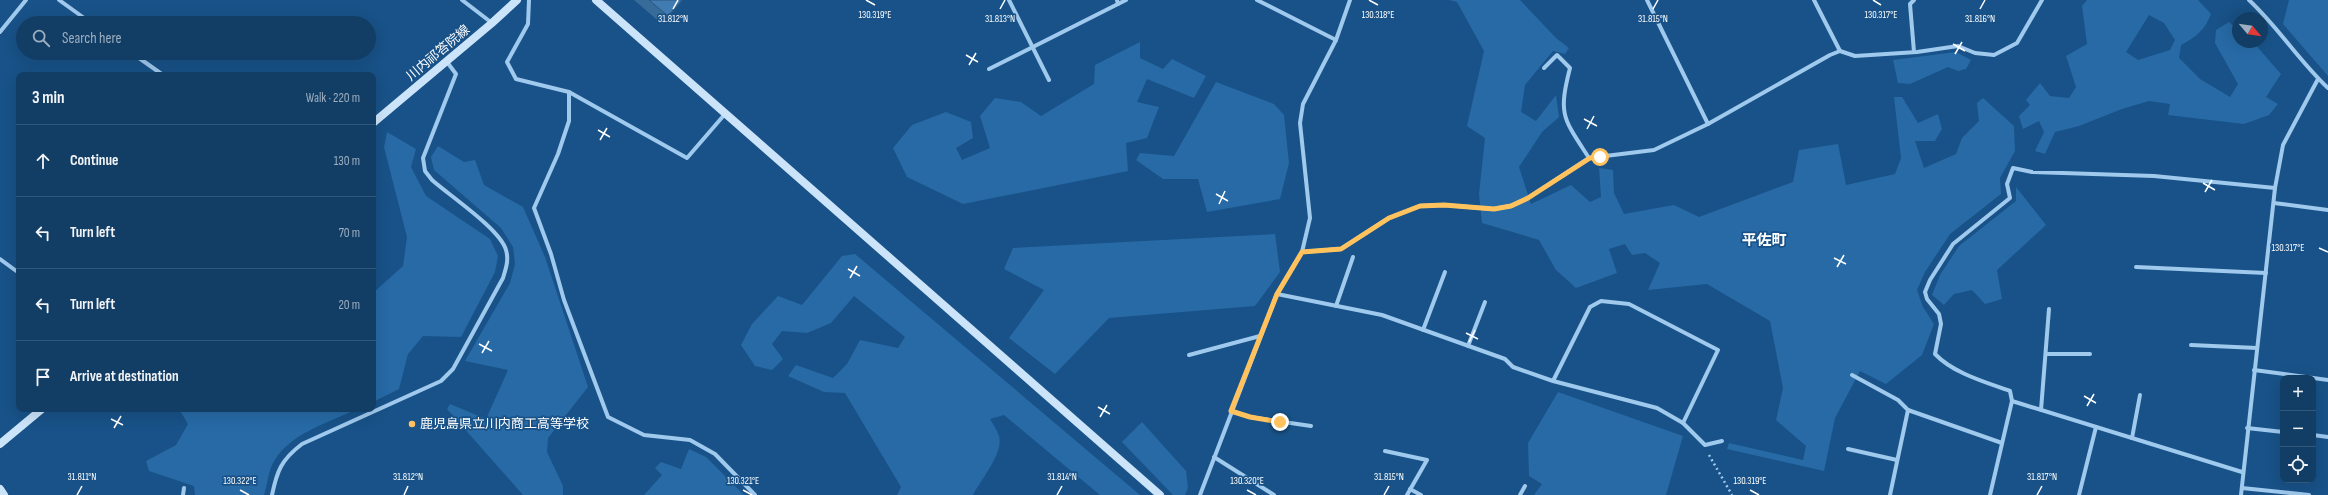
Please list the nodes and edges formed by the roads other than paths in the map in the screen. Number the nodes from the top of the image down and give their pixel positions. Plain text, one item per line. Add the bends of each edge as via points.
1 (26, 0) edge
2 (59, 0) edge
3 (462, 0) edge
4 (517, 0) edge
5 (529, 0) edge
6 (596, 0) edge
7 (1009, 0) edge
8 (1126, 0) edge
9 (1257, 0) edge
10 (1350, 0) edge
11 (1646, 0) edge
12 (1814, 0) edge
13 (1914, 0) edge
14 (2042, 0) edge
15 (2249, 0) edge
16 (1117, 2) edge
17 (81, 16) edge
18 (492, 23) junction
19 (0, 32) edge
20 (1336, 40) junction
21 (1033, 47) junction
22 (1840, 51) junction
23 (1914, 52) junction
24 (142, 60) edge
25 (447, 62) junction
26 (1544, 68) dead end
27 (989, 69) dead end
28 (159, 72) edge
29 (2318, 79) junction
30 (1049, 80) dead end
31 (2328, 88) edge
32 (569, 92) junction
33 (726, 113) junction
34 (376, 121) edge
35 (1708, 124) junction
36 (1590, 158) junction
37 (2275, 188) junction
38 (2274, 203) junction
39 (2328, 210) edge
40 (1302, 252) junction
41 (0, 258) edge
42 (1352, 258) dead end
43 (2136, 267) dead end
44 (16, 271) edge
45 (1444, 272) dead end
46 (2266, 273) junction
47 (1277, 294) junction
48 (1485, 302) dead end
49 (1336, 306) junction
50 (2050, 309) dead end
51 (1423, 330) junction
52 (1260, 336) junction
53 (2191, 345) dead end
54 (1468, 346) junction
55 (2257, 348) junction
56 (2046, 354) junction
57 (2090, 354) dead end
58 (1189, 355) dead end
59 (2254, 370) junction
60 (1852, 375) dead end
61 (2328, 380) edge
62 (1553, 381) junction
63 (2140, 395) dead end
64 (2012, 401) junction
65 (376, 410) edge
66 (1908, 410) junction
67 (2041, 410) junction
68 (1231, 411) junction
69 (38, 412) edge
70 (373, 412) edge
71 (1683, 423) junction
72 (1312, 426) dead end
73 (2096, 427) junction
74 (2247, 428) junction
75 (2280, 432) edge
76 (2316, 435) edge
77 (2328, 437) edge
78 (2132, 438) junction
79 (1722, 441) dead end
80 (2002, 443) junction
81 (0, 444) edge
82 (1848, 449) dead end
83 (1386, 451) dead end
84 (1214, 457) junction
85 (1897, 460) junction
86 (2242, 472) junction
87 (1525, 486) dead end
88 (184, 488) dead end
89 (2242, 488) junction
90 (0, 489) edge
91 (1410, 489) junction
92 (4, 495) edge
93 (183, 495) edge
94 (272, 495) edge
95 (754, 495) edge
96 (1160, 495) edge
97 (1200, 495) edge
98 (1274, 495) edge
99 (1407, 495) edge
100 (1421, 495) edge
101 (1520, 495) edge
102 (1890, 495) edge
103 (1990, 495) edge
104 (2079, 495) edge
105 (2241, 495) edge
106 (2309, 495) edge

1 - 19 street
2 - 17 street
3 - 18 street
4 - 18 street, 川内祁答院線
5 - 32 street via 528,24 507,62 516,79
6 - 33 street
7 - 21 street
8 - 16 street
9 - 20 street
10 - 20 street
11 - 35 street
12 - 22 street
13 - 23 street via 1910,4
14 - 23 street via 2017,43 1994,55 1975,53 1958,46
15 - 29 street via 2268,18
16 - 21 street
18 - 25 street, 川内祁答院線
20 - 40 street via 1303,104 1300,123 1310,218
21 - 27 street
21 - 30 street
22 - 23 street via 1854,56
22 - 35 street
24 - 28 street
25 - 34 street, 川内祁答院線
25 - 65 street via 456,74 423,158 425,171 432,180 496,233 506,250 508,264 503,278 453,369 441,381
26 - 36 street via 1557,55 1570,68 1562,97 1565,122
29 - 31 street
29 - 37 street via 2283,145
32 - 33 street via 687,158
32 - 95 street via 569,121 558,154 534,208 564,300 608,417 644,435 690,440 715,454
33 - 96 street
35 - 36 street via 1654,150
36 - 40 street via 1511,206 1494,209 1420,206 1389,218 1341,249
37 - 38 street
37 - 64 street via 2154,176 2032,172 2013,168 2007,184 2010,198 1953,244 1930,280 1926,292 1927,299 1939,314 1941,324 1935,354 1942,361 1980,380 2010,391
38 - 39 street
38 - 46 street
40 - 47 street
41 - 44 street
42 - 49 street
43 - 46 street
45 - 51 street
46 - 55 street
47 - 49 street
47 - 52 street
48 - 54 street
49 - 51 street via 1382,315
50 - 56 street
51 - 54 street
52 - 58 street
52 - 68 street
53 - 55 street
54 - 62 street via 1505,359 1513,367
55 - 59 street
56 - 57 street
56 - 67 street
59 - 61 street
59 - 74 street
60 - 66 street via 1898,400
62 - 71 street via 1657,408
62 - 71 street via 1590,307 1601,301 1629,304 1718,350
63 - 78 street
64 - 67 street
64 - 80 street
66 - 80 street
66 - 85 street
67 - 73 street
68 - 72 street via 1250,417
68 - 84 street
69 - 81 street
70 - 94 street via 302,444 288,455 279,468
71 - 79 street via 1705,445
73 - 78 street
73 - 104 street
74 - 75 street
74 - 86 street
76 - 77 street
78 - 86 street
80 - 103 street
82 - 85 street
83 - 91 street via 1428,460
84 - 97 street
84 - 98 street
85 - 102 street
86 - 89 street
87 - 101 street
88 - 93 street
89 - 105 street
89 - 106 street
90 - 92 street
91 - 99 street
91 - 100 street

